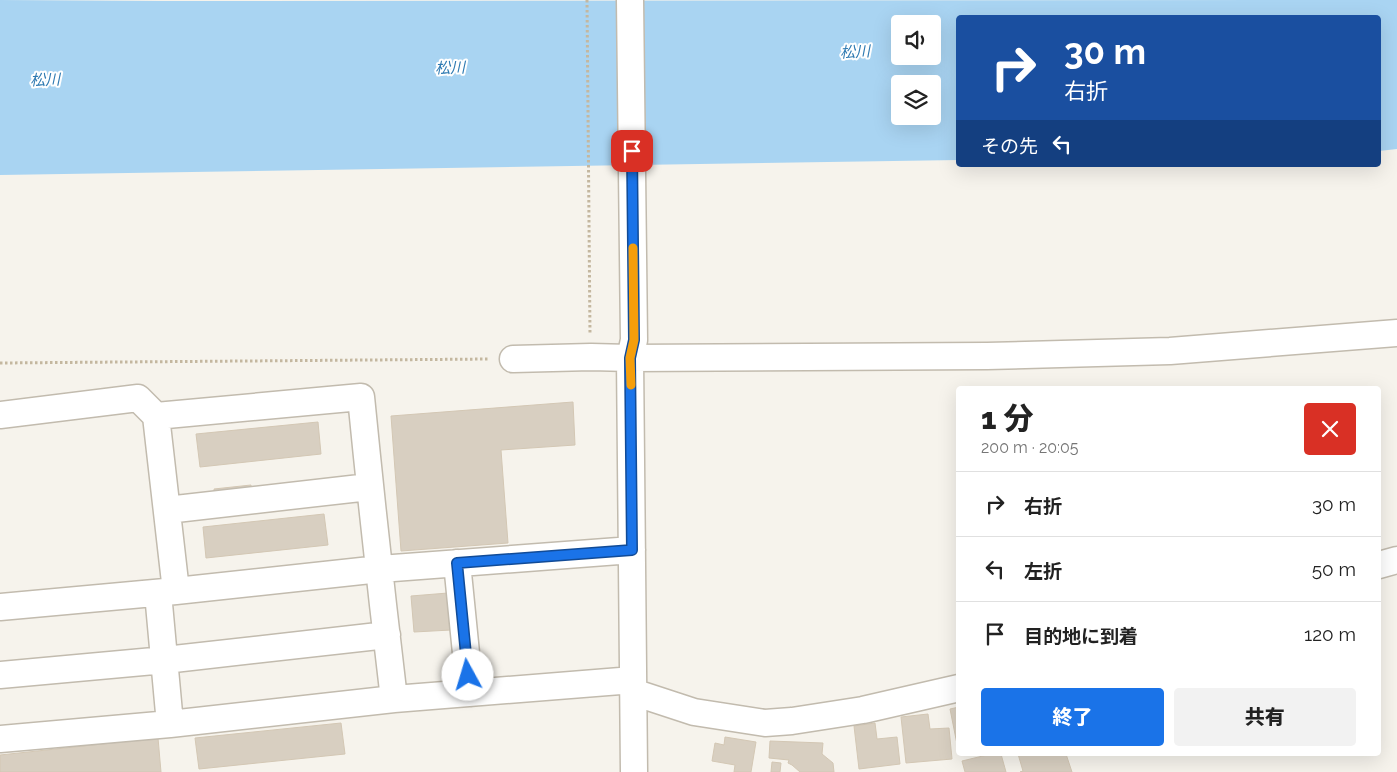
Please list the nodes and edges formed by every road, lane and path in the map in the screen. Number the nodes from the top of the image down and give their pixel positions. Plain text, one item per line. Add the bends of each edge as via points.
1 (586, 0) edge
2 (630, 0) edge
3 (1397, 333) edge
4 (591, 343) dead end
5 (632, 349) junction
6 (513, 359) joint
7 (0, 363) edge
8 (0, 415) edge
9 (156, 416) junction
10 (370, 487) junction
11 (167, 510) junction
12 (632, 550) junction
13 (1397, 560) edge
14 (457, 563) junction
15 (1381, 564) edge
16 (380, 569) junction
17 (167, 592) junction
18 (0, 608) edge
19 (387, 635) junction
20 (165, 660) junction
21 (0, 675) edge
22 (633, 686) junction
23 (956, 689) edge
24 (470, 693) junction
25 (394, 699) junction
26 (170, 724) junction
27 (0, 739) edge
28 (634, 772) edge

1 - 4 path
2 - 5 street
3 - 5 street via 1170,351 987,356
5 - 6 street via 591,356
5 - 12 street
6 - 7 path
8 - 9 street via 138,398
9 - 10 street via 360,397
9 - 11 street
10 - 11 street
10 - 16 street
11 - 17 street
12 - 14 street
12 - 22 street
13 - 15 street
14 - 16 street
14 - 24 street
16 - 17 street
16 - 19 street
17 - 18 street
17 - 20 street
19 - 20 street
19 - 25 street
20 - 21 street
20 - 26 street
22 - 23 street via 694,712 765,723 863,710
22 - 24 street
22 - 28 street
24 - 25 street
25 - 26 street
26 - 27 street

